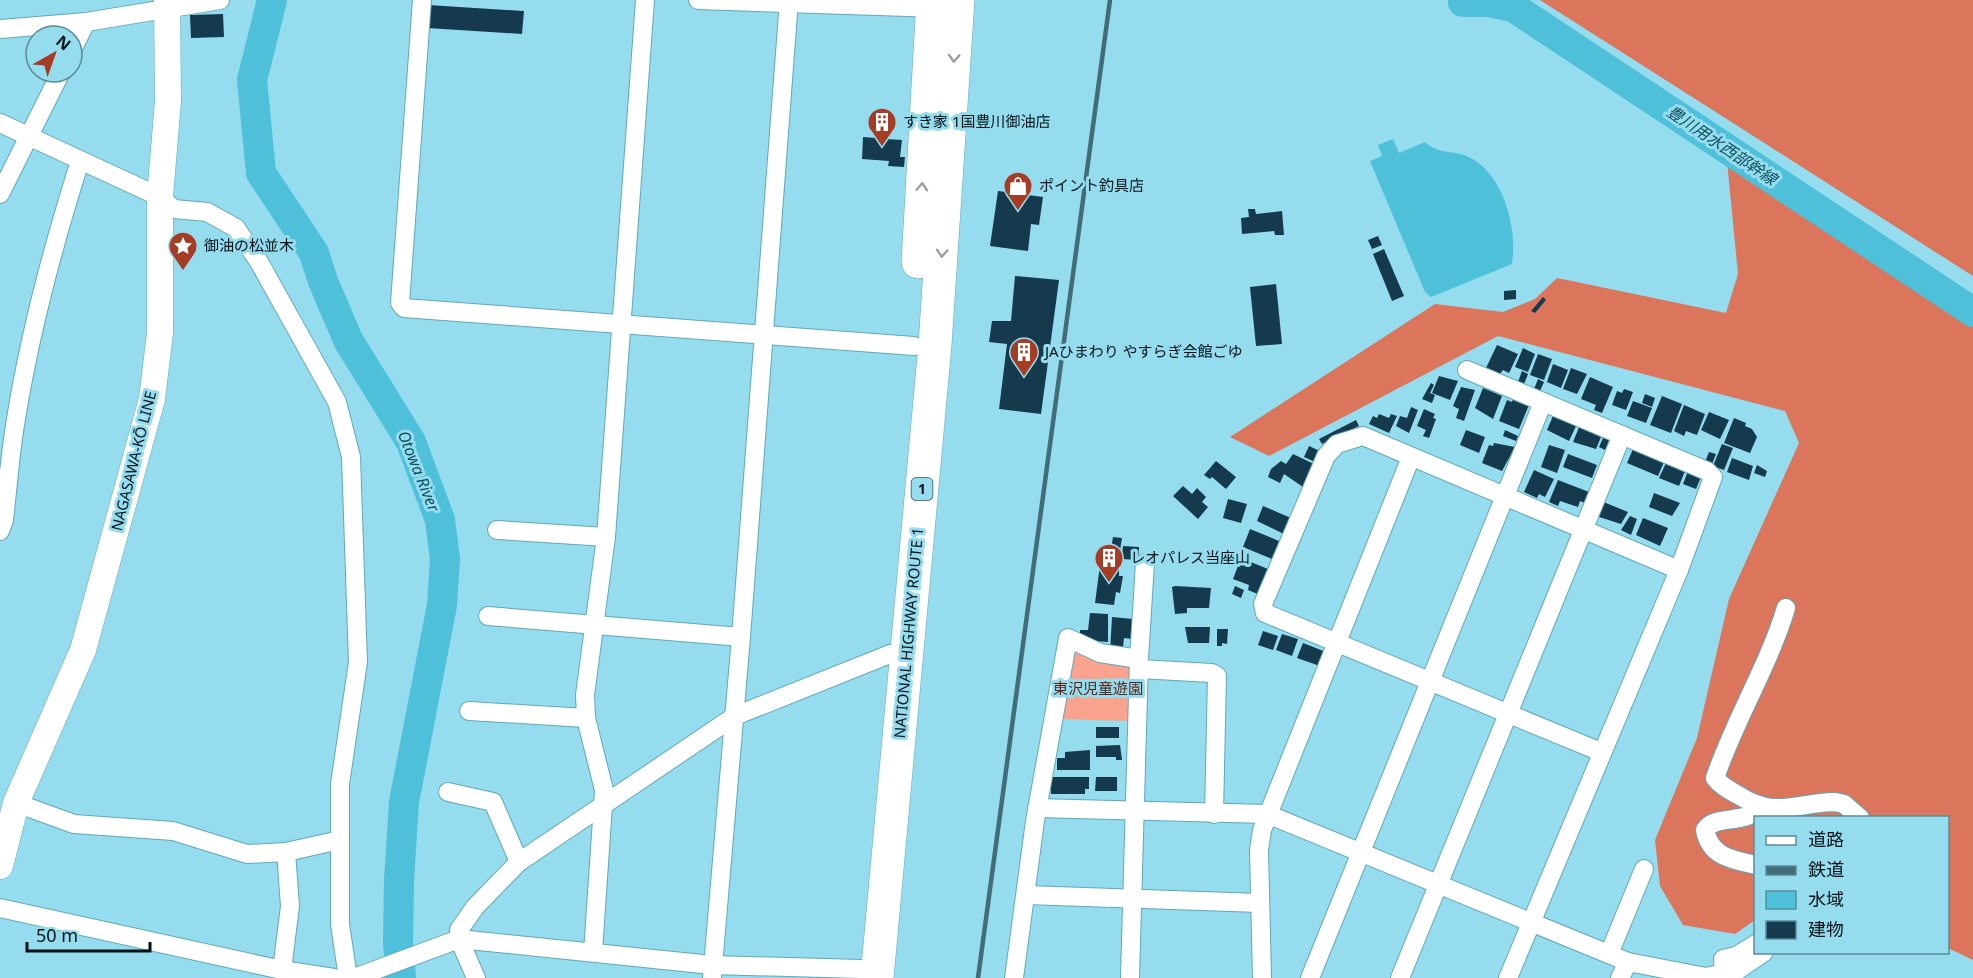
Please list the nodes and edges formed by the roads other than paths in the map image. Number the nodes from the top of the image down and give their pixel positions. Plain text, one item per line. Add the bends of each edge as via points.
1 (220, 0) edge
2 (422, 0) edge
3 (645, 0) edge
4 (698, 0) edge
5 (789, 2) edge
6 (168, 4) edge
7 (945, 4) edge
8 (86, 22) junction
9 (84, 26) edge
10 (0, 29) edge
11 (55, 84) edge
12 (0, 123) edge
13 (29, 138) junction
14 (80, 161) junction
15 (0, 194) edge
16 (160, 197) junction
17 (622, 325) junction
18 (765, 335) junction
19 (914, 346) junction
20 (1467, 370) dead end
21 (1543, 402) junction
22 (8, 416) edge
23 (1623, 435) junction
24 (1411, 457) junction
25 (1506, 498) junction
26 (1583, 528) junction
27 (497, 530) dead end
28 (0, 531) edge
29 (606, 537) junction
30 (1145, 563) dead end
31 (1679, 570) junction
32 (1786, 608) dead end
33 (488, 616) dead end
34 (596, 624) junction
35 (741, 637) junction
36 (1338, 643) junction
37 (890, 654) junction
38 (1139, 664) junction
39 (1430, 682) junction
40 (469, 711) dead end
41 (1507, 714) junction
42 (735, 716) junction
43 (586, 718) junction
44 (1601, 752) junction
45 (448, 792) dead end
46 (16, 803) junction
47 (602, 806) junction
48 (1759, 806) junction
49 (1037, 808) junction
50 (1136, 812) junction
51 (1214, 814) junction
52 (1267, 814) junction
53 (1858, 816) edge
54 (340, 840) junction
55 (286, 852) junction
56 (1359, 853) junction
57 (519, 862) junction
58 (1754, 865) edge
59 (0, 866) edge
60 (1644, 869) dead end
61 (1438, 886) junction
62 (1026, 895) junction
63 (1132, 899) junction
64 (1260, 903) junction
65 (0, 908) edge
66 (1530, 924) junction
67 (455, 939) junction
68 (1754, 945) edge
69 (593, 952) junction
70 (1609, 954) junction
71 (1761, 954) edge
72 (282, 970) junction
73 (1624, 970) edge
74 (712, 972) edge
75 (1724, 974) junction
76 (866, 975) edge
77 (1680, 976) edge
78 (353, 977) edge
79 (334, 978) edge
80 (477, 978) edge
81 (1014, 978) edge
82 (1130, 978) edge
83 (1262, 978) edge
84 (1310, 978) edge
85 (1400, 978) edge
86 (1508, 978) edge

1 - 6 street
2 - 17 street via 400,303 404,308
3 - 17 street
4 - 5 street
5 - 7 street
5 - 18 street
6 - 8 street
6 - 16 main road, NAGASAWA-KŌ LINE via 168,101
19 -> 7 highway, NATIONAL HIGHWAY ROUTE 1 / 1
7 -> 76 highway, NATIONAL HIGHWAY ROUTE 1 / 1 via 935,345
8 - 9 street
8 - 10 street
11 - 13 street
12 - 13 street
13 - 14 street
13 - 15 street
14 - 16 street
14 - 22 street
16 - 46 main road, NAGASAWA-KŌ LINE via 160,333 152,399 83,650
16 - 54 street via 174,209 207,212 236,228 337,402 351,457 357,662 340,784
17 - 18 street
17 - 29 street
18 - 19 street
18 - 35 street
19 - 37 highway, NATIONAL HIGHWAY ROUTE 1 / 1
20 - 21 street
21 - 23 street
21 - 25 street
22 - 28 street via 4,520
23 - 26 street
23 - 31 street via 1713,477
24 - 25 street
24 - 36 street
24 - 36 street via 1363,436 1337,444 1326,456 1263,604 1265,613
25 - 26 street
25 - 39 street
26 - 31 street
26 - 41 street
27 - 29 street
29 - 34 street
30 - 38 street
31 - 44 street
32 - 48 street via 1774,645 1715,778
33 - 34 street
34 - 35 street
34 - 43 street via 585,695
35 - 42 street
36 - 39 street
36 - 52 street
37 - 42 street
37 - 76 highway, NATIONAL HIGHWAY ROUTE 1 / 1
38 - 49 street via 1100,653 1068,638
38 - 50 street
38 - 51 street via 1217,676
39 - 41 street
39 - 56 street
40 - 43 street
41 - 44 street
41 - 61 street
42 - 47 street
42 - 74 street
43 - 47 street via 604,790
44 - 66 street
45 - 57 street via 493,802
46 - 55 street via 74,824 172,831 247,854
46 - 59 main road, NAGASAWA-KŌ LINE
47 - 57 street
47 - 69 street
48 - 53 street via 1775,810 1808,803 1841,803
48 - 58 street via 1751,814 1712,823 1705,830 1724,857
49 - 50 street
49 - 62 street
50 - 51 street
50 - 63 street
51 - 52 street
52 - 56 street
52 - 64 street via 1259,850
54 - 55 street
54 - 78 street via 339,924
55 - 72 street via 290,906
56 - 61 street
56 - 84 street
57 - 67 street via 475,907
60 - 70 street
61 - 66 street
61 - 85 street
62 - 63 street
62 - 81 street
63 - 64 street
63 - 82 street
64 - 83 street
65 - 72 street
66 - 70 street
66 - 86 street
67 - 69 street
67 - 78 street
67 - 80 street
68 - 75 street via 1723,959
69 - 74 street
70 - 73 street
71 - 75 street via 1738,970
72 - 79 street
73 - 77 street
74 - 76 street
75 - 77 street

